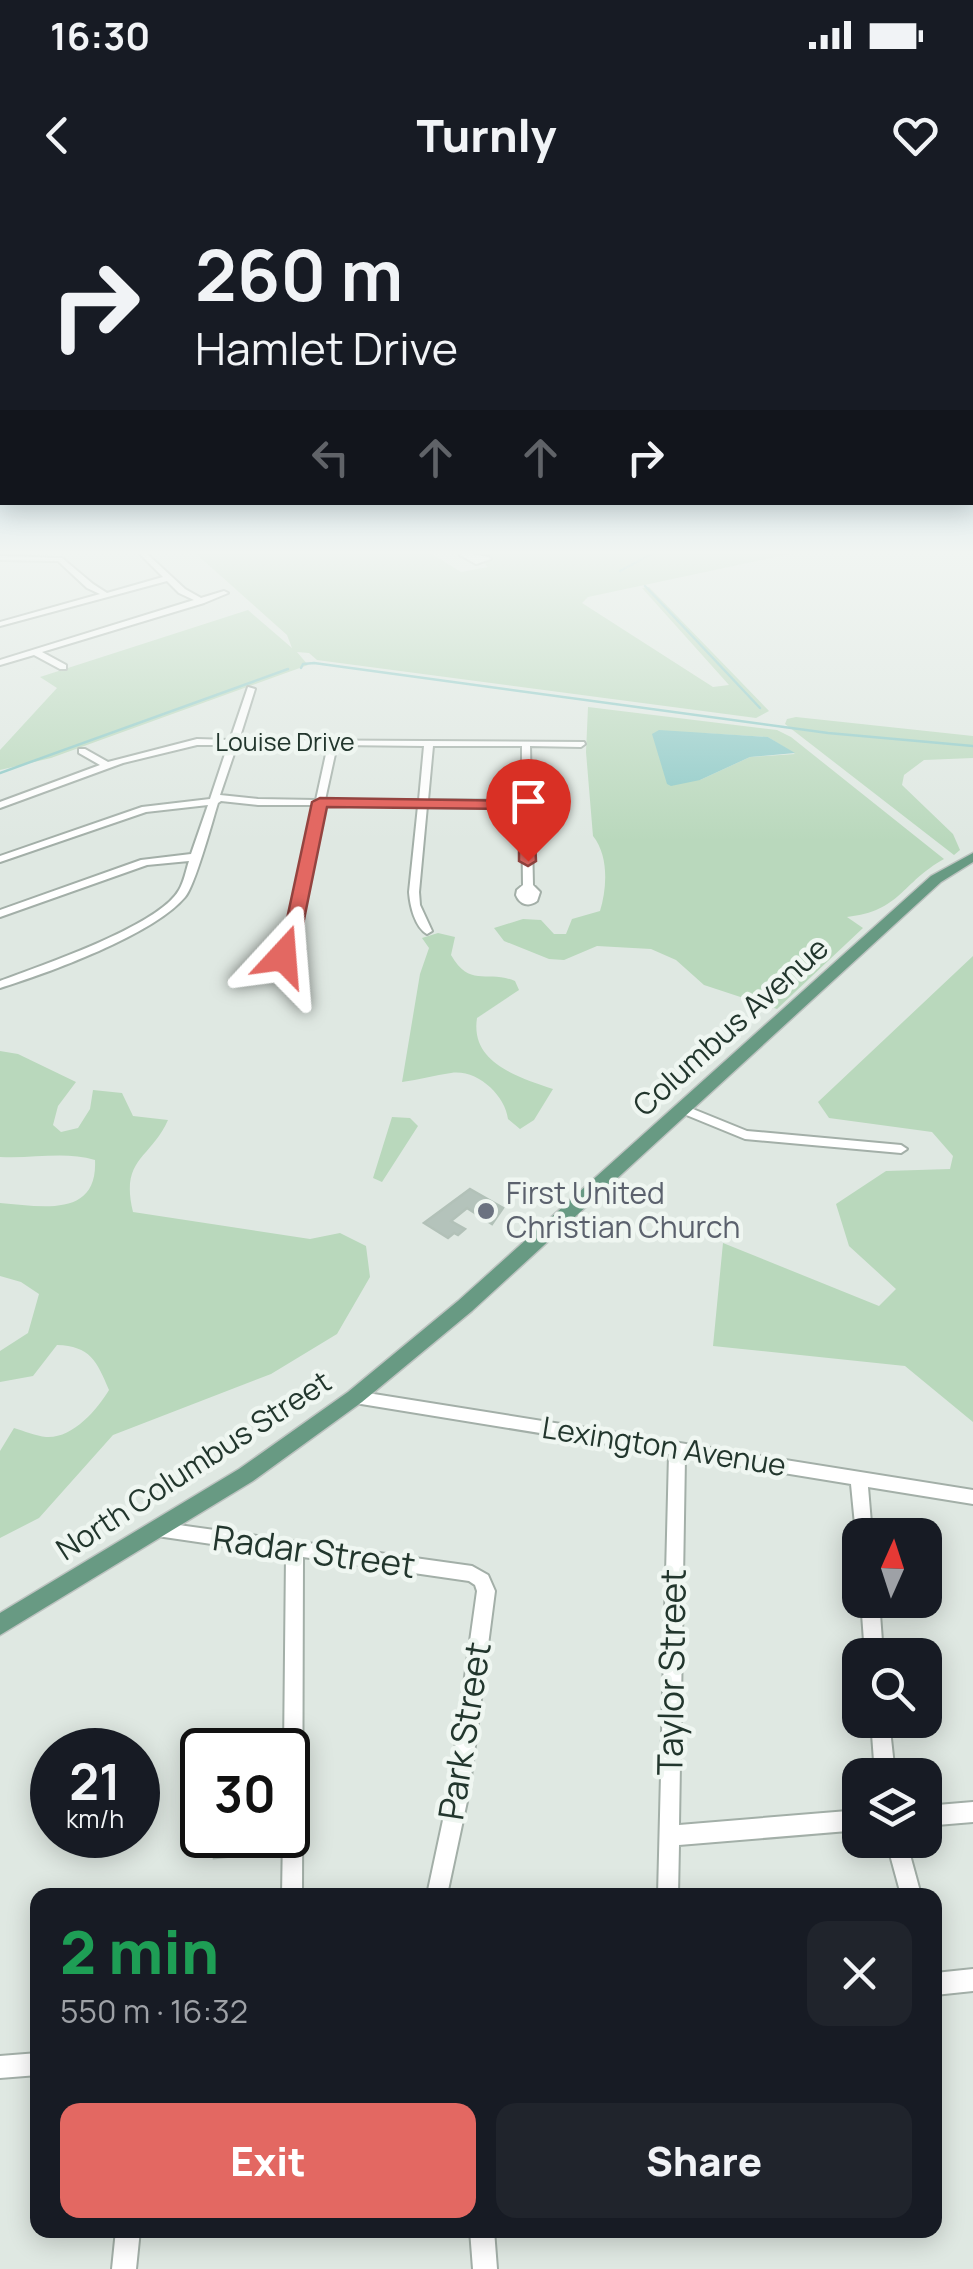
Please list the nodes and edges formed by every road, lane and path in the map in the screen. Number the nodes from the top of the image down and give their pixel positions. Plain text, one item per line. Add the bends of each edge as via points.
1 (47, 649) edge
2 (36, 652) junction
3 (0, 663) edge
4 (63, 667) dead end
5 (251, 690) dead end
6 (234, 741) junction
7 (332, 742) junction
8 (430, 742) junction
9 (526, 743) junction
10 (581, 744) dead end
11 (82, 751) dead end
12 (107, 766) junction
13 (216, 802) junction
14 (320, 802) junction
15 (424, 803) junction
16 (0, 804) edge
17 (527, 804) junction
18 (973, 856) edge
19 (196, 857) junction
20 (0, 859) edge
21 (528, 889) dead end
22 (0, 914) edge
23 (428, 931) dead end
24 (290, 944) dead end
25 (0, 985) edge
26 (683, 1109) junction
27 (900, 1150) dead end
28 (550, 1229) joint
29 (355, 1397) junction
30 (677, 1449) junction
31 (859, 1478) junction
32 (973, 1497) edge
33 (863, 1518) edge
34 (157, 1530) junction
35 (295, 1549) junction
36 (472, 1574) joint
37 (0, 1625) edge
38 (973, 1812) edge
39 (942, 1815) edge
40 (842, 1822) edge
41 (669, 1836) junction
42 (901, 1858) edge
43 (292, 1888) edge
44 (439, 1888) edge
45 (668, 1888) edge
46 (909, 1888) edge
47 (973, 1980) edge
48 (942, 1981) edge
49 (30, 2065) edge
50 (0, 2068) edge
51 (127, 2238) edge
52 (483, 2238) edge
53 (124, 2269) edge
54 (485, 2269) edge

1 - 2 street
2 - 3 street
2 - 4 street
5 - 6 street
6 - 7 street, Louise Drive
6 - 12 street, Louise Drive via 164,747
6 - 13 street
7 - 8 street, Louise Drive
7 - 14 street
8 - 9 street, Louise Drive
8 - 15 street
9 - 10 street, Louise Drive
9 - 17 street
11 - 12 street
12 - 16 street, Louise Drive
13 - 14 street
13 - 19 street
13 - 20 street via 153,806
14 - 15 street
14 - 24 street
15 - 17 street
15 - 23 street via 414,901
17 - 21 street
18 - 26 main road, Columbus Avenue via 885,923
19 - 22 street via 145,862
19 - 25 street via 183,894 150,922
26 - 27 street via 745,1134
26 - 28 main road, Columbus Avenue
28 - 29 main road, North Columbus Street
29 - 30 street, Lexington Avenue
29 - 34 main road, North Columbus Street
30 - 31 street, Lexington Avenue
30 - 41 street, Taylor Street
31 - 32 street, Lexington Avenue
31 - 33 street
34 - 35 street, Radar Street
34 - 37 main road, North Columbus Street
35 - 36 street, Radar Street
35 - 43 street
36 - 44 street, Park Street via 486,1591
38 - 39 street
40 - 41 street
41 - 45 street, Taylor Street
42 - 46 street
47 - 48 street
49 - 50 street
51 - 53 street
52 - 54 street

